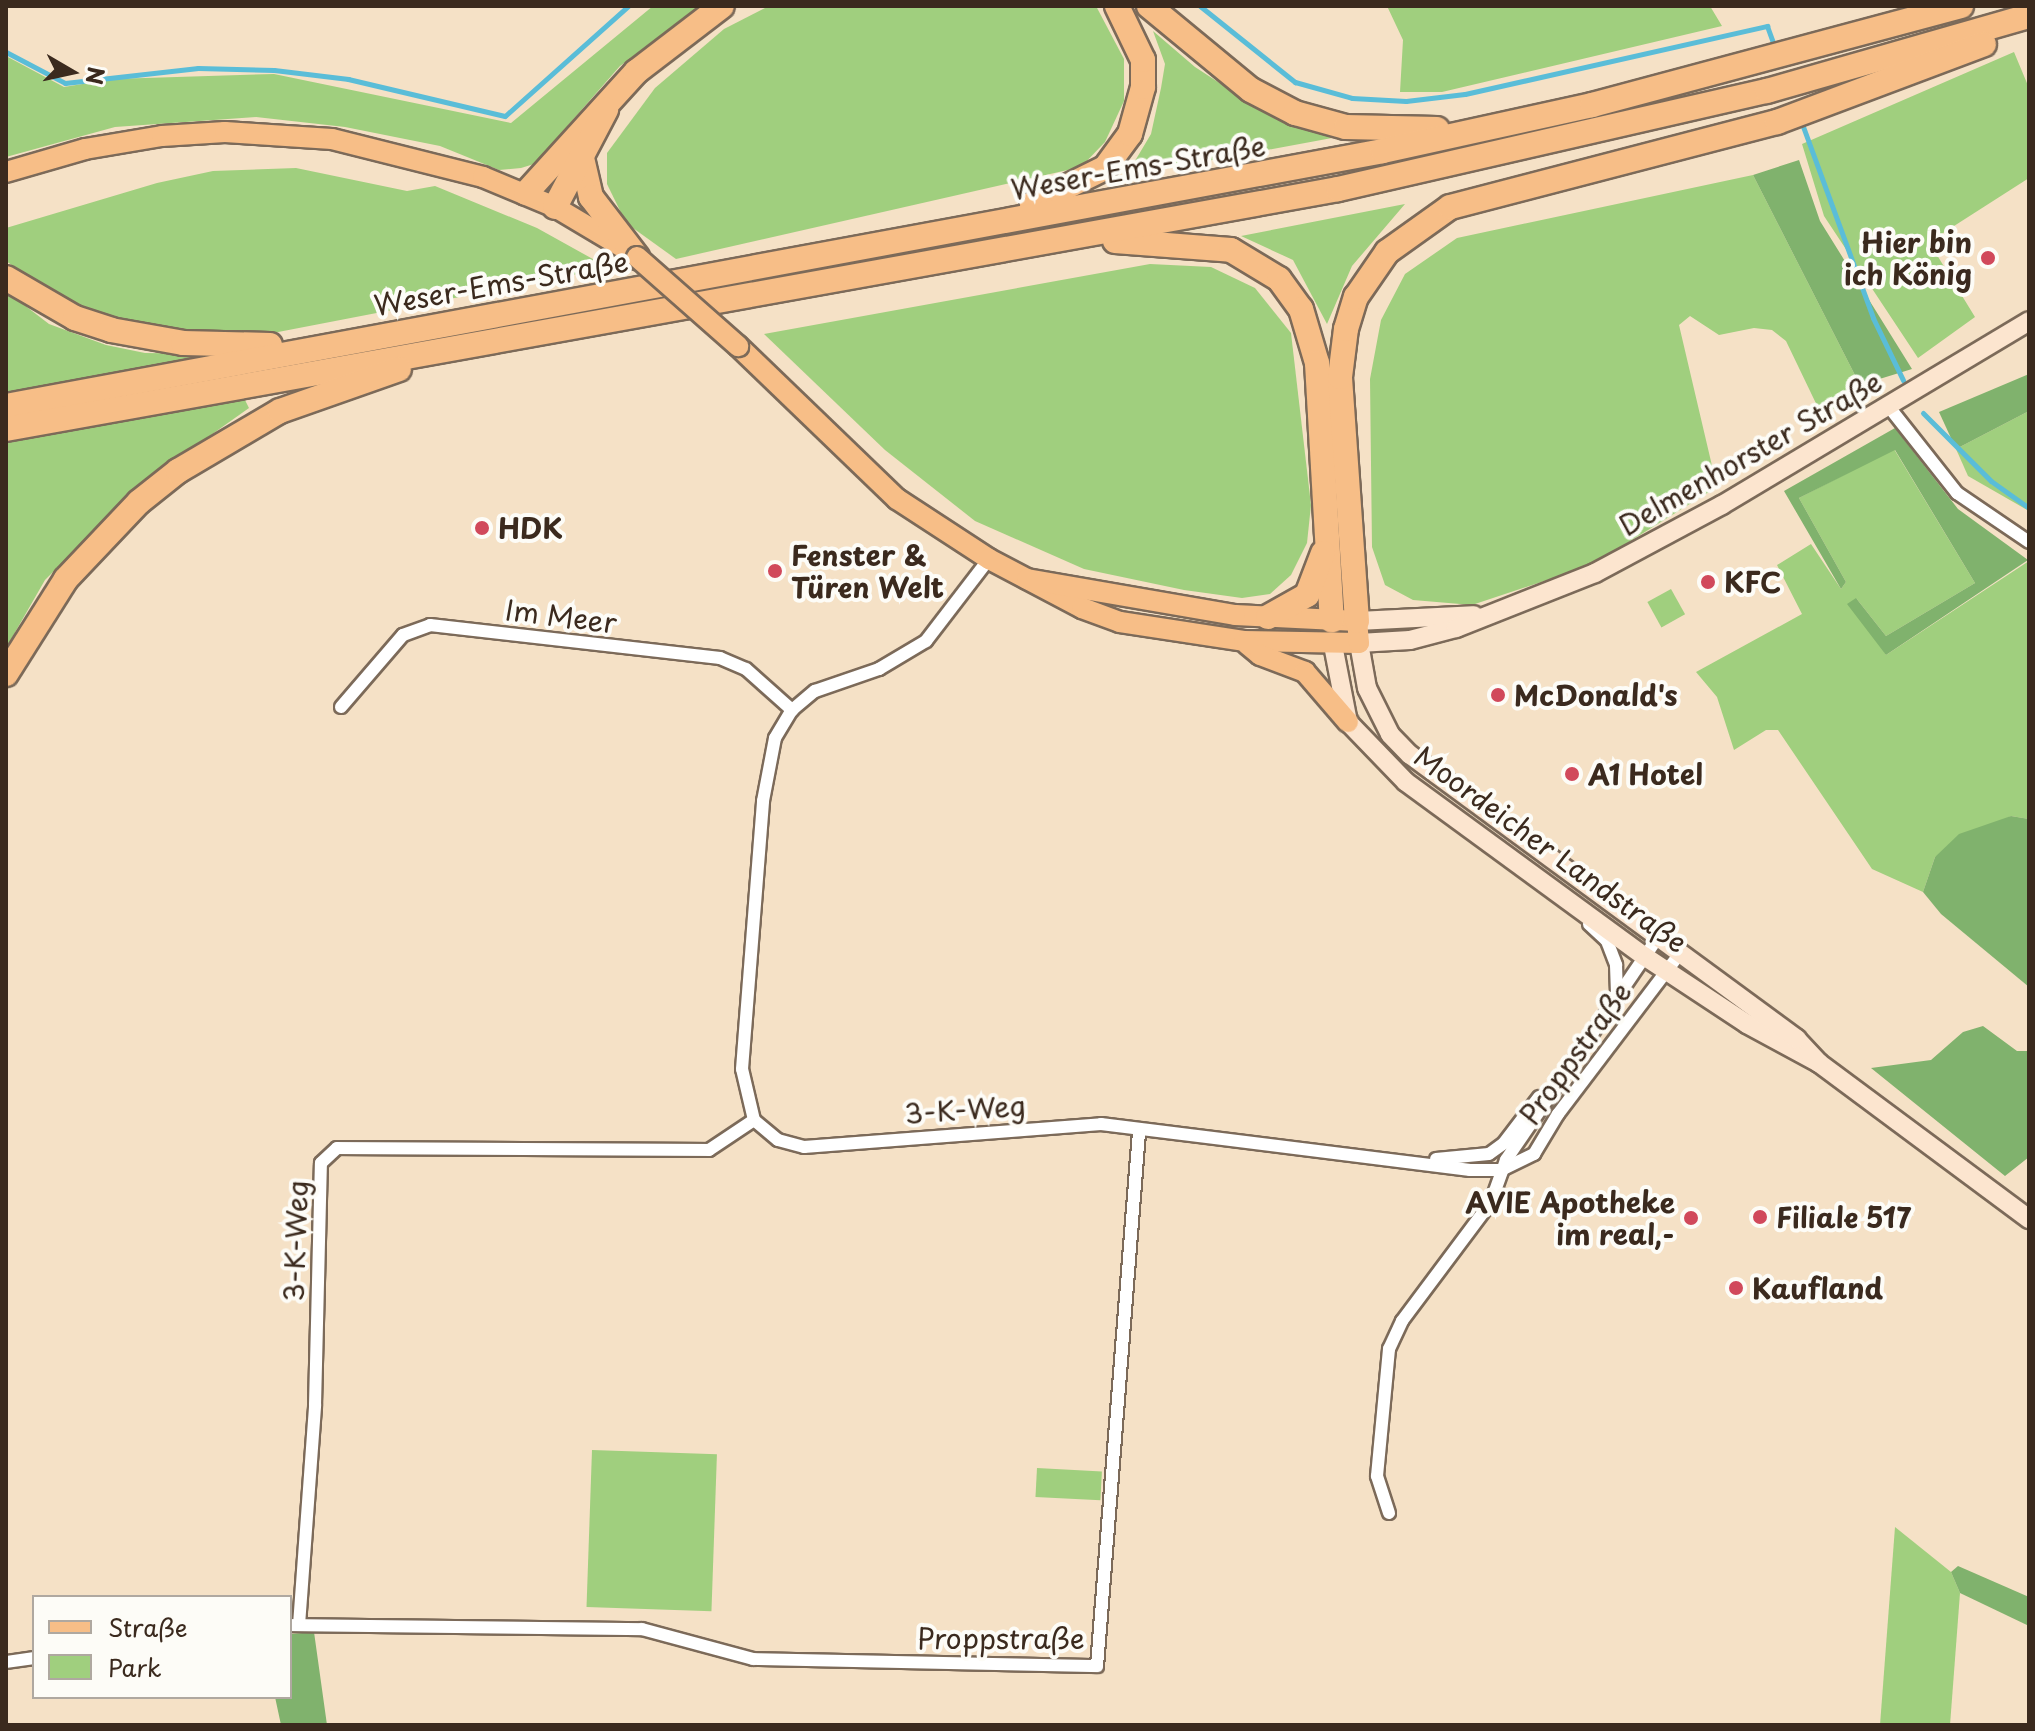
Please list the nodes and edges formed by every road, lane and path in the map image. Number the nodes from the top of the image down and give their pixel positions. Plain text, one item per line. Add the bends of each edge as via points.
1 (722, 6) edge
2 (1117, 6) edge
3 (1149, 6) edge
4 (1961, 6) edge
5 (2029, 16) edge
6 (2029, 27) edge
7 (609, 100) junction
8 (1471, 132) junction
9 (582, 158) junction
10 (6, 172) edge
11 (526, 193) junction
12 (555, 207) junction
13 (975, 227) junction
14 (1072, 238) junction
15 (637, 257) junction
16 (6, 278) edge
17 (2029, 321) edge
18 (317, 346) junction
19 (438, 354) junction
20 (6, 406) edge
21 (1889, 407) junction
22 (6, 429) edge
23 (2029, 542) edge
24 (1328, 545) junction
25 (989, 559) junction
26 (1027, 579) junction
27 (1268, 617) junction
28 (1358, 632) junction
29 (1332, 633) junction
30 (1244, 641) junction
31 (6, 674) edge
32 (341, 707) dead end
33 (792, 710) junction
34 (1348, 722) junction
35 (1585, 912) junction
36 (1658, 937) junction
37 (1680, 953) junction
38 (1644, 956) junction
39 (1665, 968) junction
40 (1617, 999) junction
41 (1819, 1063) junction
42 (1552, 1090) junction
43 (754, 1120) junction
44 (1139, 1132) junction
45 (1489, 1154) junction
46 (1417, 1160) junction
47 (1501, 1170) junction
48 (2029, 1219) edge
49 (1389, 1513) dead end
50 (294, 1625) edge
51 (32, 1658) edge
52 (9, 1662) edge

1 - 7 highway via 636,72
2 - 13 highway via 1143,60 1137,113 1119,152 1105,168 1065,192
3 - 8 highway via 1251,90 1295,113 1375,131
4 - 8 highway, Weser-Ems-Straße via 1793,54
5 - 14 highway, Weser-Ems-Straße via 1767,91 1478,160
6 - 28 highway via 1777,122 1450,207 1387,252 1356,297 1340,377
7 - 9 highway
7 - 11 highway
8 - 13 highway, Weser-Ems-Straße
9 - 12 highway
9 - 15 highway via 591,197
10 - 11 main road via 44,159 162,136 286,134 446,164
11 - 12 main road, Delmenhorster Straße
12 - 15 main road, Delmenhorster Straße
13 - 18 highway, Weser-Ems-Straße
14 - 19 highway, Weser-Ems-Straße
14 - 24 highway via 1206,244 1252,259 1279,279 1301,309 1317,363
15 - 25 main road, Delmenhorster Straße, bridge via 738,346 855,464 897,499
16 - 18 highway via 75,318 147,339
17 - 21 main road, Delmenhorster Straße
18 - 20 highway
19 - 22 highway via 347,365
19 - 31 highway via 280,411 178,471 139,502 66,579
21 - 23 street via 1957,493
21 - 28 main road, Delmenhorster Straße via 1595,573 1489,614
24 - 27 highway via 1307,595
24 - 29 highway
25 - 26 main road, Delmenhorster Straße
25 - 33 street via 926,641 879,669 815,691
26 - 27 main road, Delmenhorster Straße via 1165,606
26 - 30 main road, Delmenhorster Straße via 1120,622
27 - 29 main road, Delmenhorster Straße
28 - 29 main road, Delmenhorster Straße
28 - 36 main road, Moordeicher Landstraße via 1367,688 1390,734 1410,755
29 - 30 main road, Delmenhorster Straße
29 - 34 main road
30 - 34 main road via 1260,655 1305,672
32 - 33 street, Im Meer via 403,635 430,625 720,658 746,669
33 - 43 street via 775,738 765,777 742,1069
34 - 35 main road, Moordeicher Landstraße via 1406,782
35 - 38 main road, Moordeicher Landstraße
35 - 40 street, Proppstraße via 1589,925 1607,941 1616,965
36 - 37 main road, Moordeicher Landstraße
36 - 38 street, Proppstraße
37 - 39 street, Proppstraße
37 - 41 main road, Moordeicher Landstraße via 1797,1039
38 - 39 main road, Moordeicher Landstraße
38 - 40 street, Proppstraße
39 - 41 main road, Moordeicher Landstraße via 1747,1024
39 - 47 street, Proppstraße via 1534,1154
40 - 42 street, Proppstraße
41 - 48 main road, Moordeicher Landstraße
42 - 45 street, Proppstraße via 1543,1091 1504,1143
42 - 47 street, Proppstraße
43 - 44 street, 3-K-Weg via 778,1140 804,1147 1067,1126 1116,1125
43 - 50 street, 3-K-Weg via 709,1150 353,1147 337,1148 321,1163 315,1405
44 - 46 street
44 - 50 street, Proppstraße via 1097,1666 753,1659 642,1629
45 - 46 street
45 - 47 street
46 - 47 street
47 - 49 street, Proppstraße via 1491,1202 1402,1321 1389,1349 1377,1476
51 - 52 street

